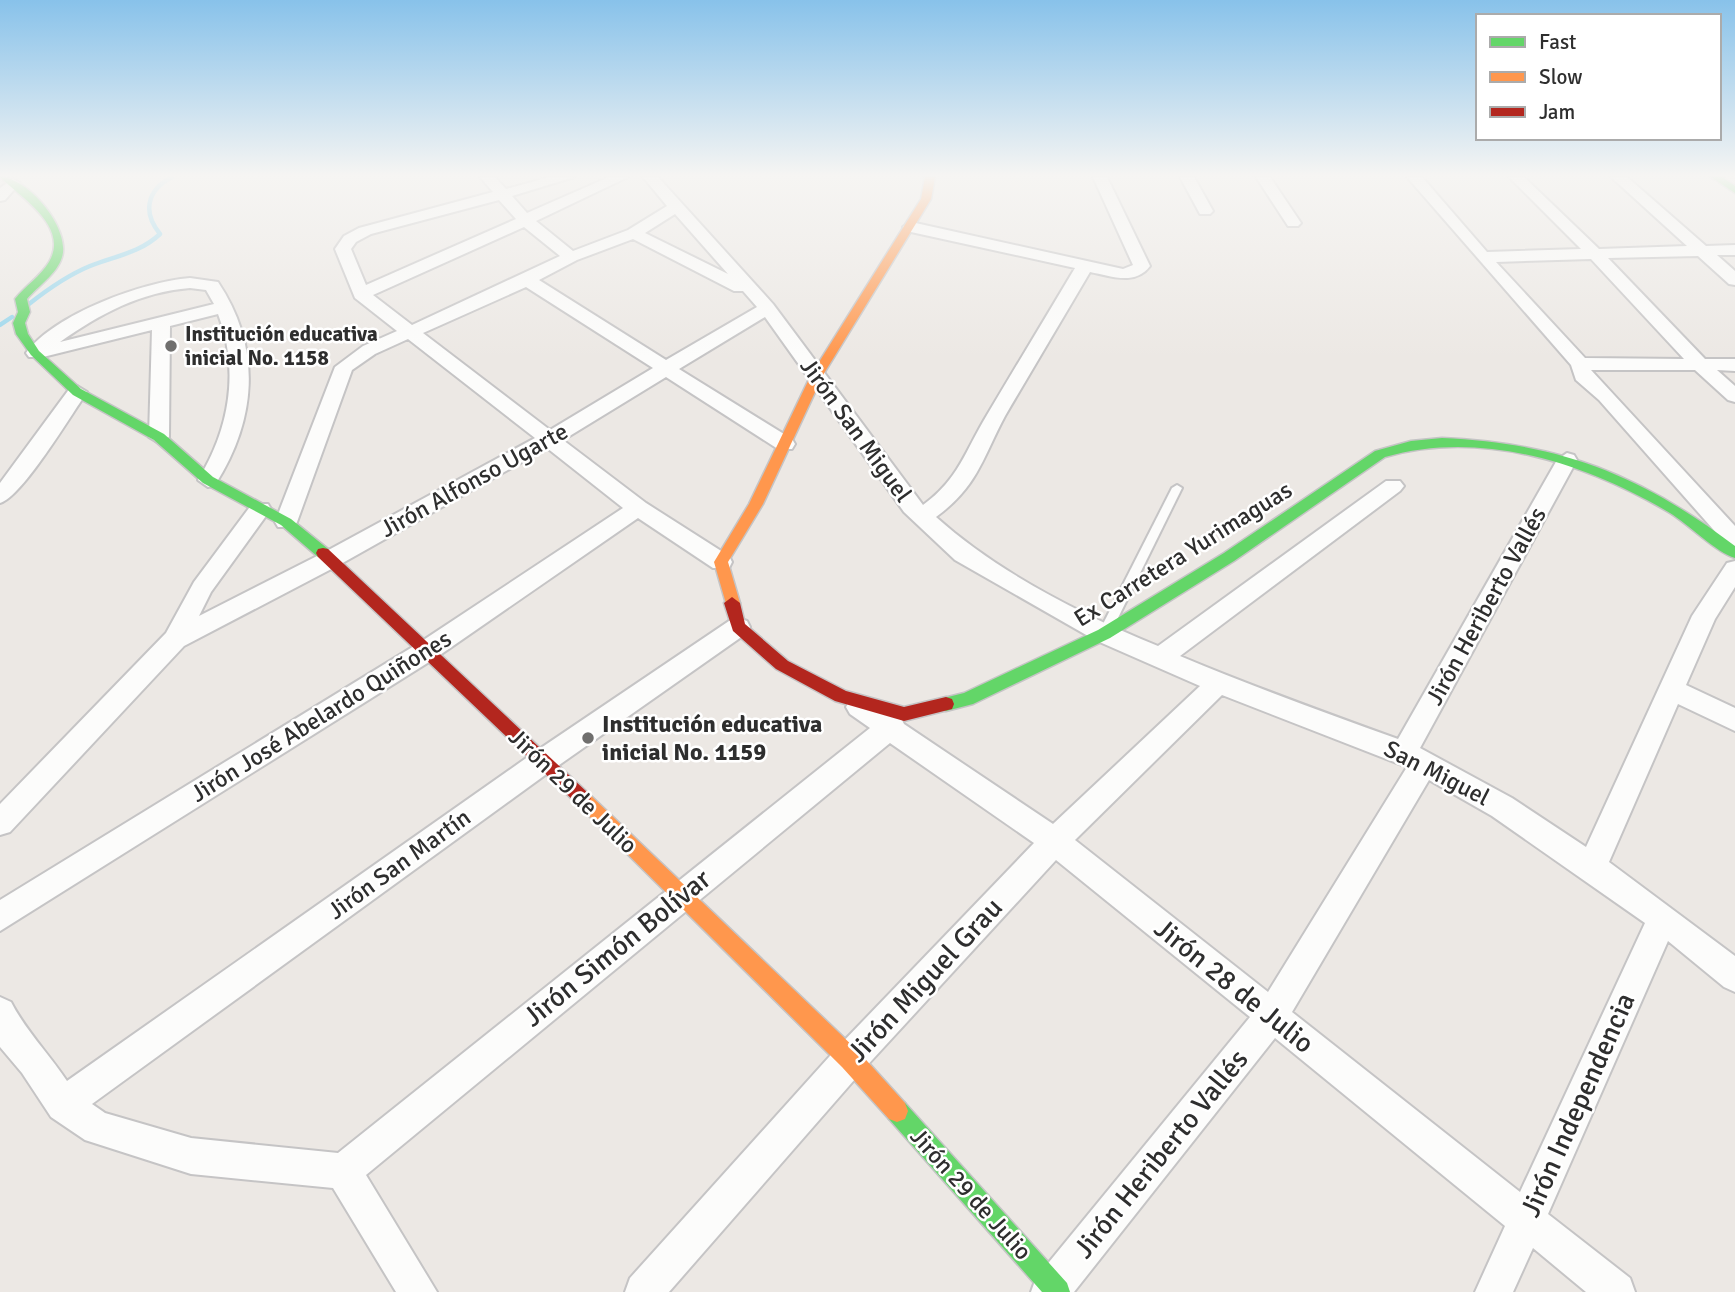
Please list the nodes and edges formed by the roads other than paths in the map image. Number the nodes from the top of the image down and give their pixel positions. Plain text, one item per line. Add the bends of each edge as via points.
1 (56, 237) edge
2 (353, 237) edge
3 (487, 237) edge
4 (547, 237) edge
5 (623, 237) edge
6 (642, 237) edge
7 (703, 237) edge
8 (904, 237) edge
9 (957, 237) edge
10 (1128, 237) edge
11 (1466, 237) edge
12 (1578, 237) edge
13 (1687, 237) edge
14 (1735, 250) edge
15 (1708, 253) junction
16 (1595, 254) junction
17 (571, 257) junction
18 (1483, 257) junction
19 (1085, 266) junction
20 (1735, 280) edge
21 (527, 281) junction
22 (361, 293) junction
23 (760, 301) junction
24 (225, 307) junction
25 (161, 324) junction
26 (409, 332) junction
27 (35, 353) junction
28 (1580, 364) junction
29 (1700, 365) junction
30 (1735, 365) edge
31 (668, 367) junction
32 (817, 375) junction
33 (77, 392) junction
34 (1735, 396) edge
35 (159, 437) junction
36 (549, 439) junction
37 (785, 444) junction
38 (1567, 460) junction
39 (208, 480) junction
40 (1393, 486) dead end
41 (1177, 488) dead end
42 (0, 496) edge
43 (638, 508) junction
44 (260, 509) junction
45 (922, 516) junction
46 (286, 522) junction
47 (1735, 541) edge
48 (1735, 552) edge
49 (331, 559) junction
50 (721, 562) junction
51 (1735, 569) edge
52 (738, 626) junction
53 (1104, 634) junction
54 (175, 639) junction
55 (428, 650) junction
56 (1160, 658) junction
57 (1221, 681) junction
58 (1671, 690) junction
59 (841, 696) junction
60 (1735, 720) edge
61 (892, 726) junction
62 (1414, 758) junction
63 (542, 762) junction
64 (0, 823) edge
65 (1055, 841) junction
66 (1592, 867) junction
67 (683, 894) junction
68 (0, 917) edge
69 (1662, 918) junction
70 (1735, 976) edge
71 (0, 1013) edge
72 (1271, 1017) junction
73 (850, 1059) junction
74 (63, 1105) junction
75 (343, 1171) junction
76 (1526, 1219) junction
77 (1054, 1290) edge
78 (418, 1292) edge
79 (643, 1292) edge
80 (1494, 1292) edge
81 (1616, 1292) edge

1 - 27 street, Jirón 29 de Julio via 57,258 21,299 24,312 19,323
2 - 22 street via 343,249
3 - 22 street
4 - 17 street
5 - 17 street
6 - 23 street
7 - 23 street, Jirón San Miguel
8 - 32 street
9 - 19 street
10 - 19 street via 1142,266 1136,272 1123,274
11 - 18 street
12 - 16 street
13 - 15 street
14 - 15 street
15 - 16 street
15 - 20 street
16 - 18 street
16 - 29 street
17 - 21 street
18 - 28 street
19 - 45 street via 993,419 969,471 951,495
21 - 26 street
21 - 31 street
22 - 26 street
23 - 31 street, Jirón Alfonso Ugarte
23 - 32 street, Jirón San Miguel
24 - 25 street
24 - 27 street via 212,286 171,282 97,312
24 - 39 street via 236,350 236,416 227,450
25 - 27 street
25 - 35 street
26 - 36 street
26 - 46 street via 344,367
27 - 33 street, Jirón 29 de Julio
28 - 29 street
28 - 47 street via 1583,376
29 - 30 street
29 - 34 street
31 - 36 street, Jirón Alfonso Ugarte
31 - 37 street
32 - 37 street
32 - 45 street, Jirón San Miguel
33 - 35 street, Jirón 29 de Julio
33 - 42 street via 37,445 23,472
35 - 39 street, Jirón 29 de Julio
36 - 43 street
36 - 49 street, Jirón Alfonso Ugarte
37 - 50 street
38 - 48 street, Ex Carretera Yurimaguas via 1642,490
38 - 53 street, Ex Carretera Yurimaguas via 1474,442 1411,445 1380,454 1229,557
38 - 62 street, Jirón Heriberto Vallés
39 - 44 street, Jirón 29 de Julio
40 - 56 street
41 - 53 lane
43 - 50 street
43 - 55 street, Jirón José Abelardo Quiñones
44 - 46 street, Jirón 29 de Julio
44 - 54 street via 202,589
45 - 53 street, Jirón San Miguel via 963,554
46 - 49 street, Jirón 29 de Julio
49 - 54 street, Jirón Alfonso Ugarte
49 - 55 street, Jirón 29 de Julio
50 - 52 street
51 - 58 street via 1704,616
52 - 59 street, Ex Carretera Yurimaguas via 782,665
52 - 63 street, Jirón San Martín
53 - 56 street, San Miguel
53 - 59 street, Ex Carretera Yurimaguas via 967,699 926,710 886,711
54 - 64 street
55 - 63 street, Jirón 29 de Julio
55 - 68 street, Jirón José Abelardo Quiñones
56 - 57 street, San Miguel
57 - 62 street, San Miguel via 1259,700
57 - 65 street, Jirón Miguel Grau
58 - 60 street
58 - 66 street
59 - 61 street, Jirón 28 de Julio
61 - 65 street, Jirón 28 de Julio
61 - 67 street, Jirón Simón Bolívar
62 - 66 street, San Miguel via 1502,807
62 - 72 street, Jirón Heriberto Vallés
63 - 67 street, Jirón 29 de Julio
63 - 74 street, Jirón San Martín
65 - 72 street, Jirón 28 de Julio
65 - 73 street, Jirón Miguel Grau
66 - 69 street, San Miguel
67 - 73 street, Jirón 29 de Julio
67 - 75 street, Jirón Simón Bolívar
69 - 70 street, San Miguel
69 - 76 street, Jirón Independencia
71 - 74 street
72 - 76 street, Jirón 28 de Julio
72 - 77 street, Jirón Heriberto Vallés
73 - 77 street, Jirón 29 de Julio
73 - 79 street, Jirón Miguel Grau
74 - 75 street via 97,1128 191,1156
75 - 78 street
76 - 80 street, Jirón Independencia
76 - 81 street, Jirón 28 de Julio

